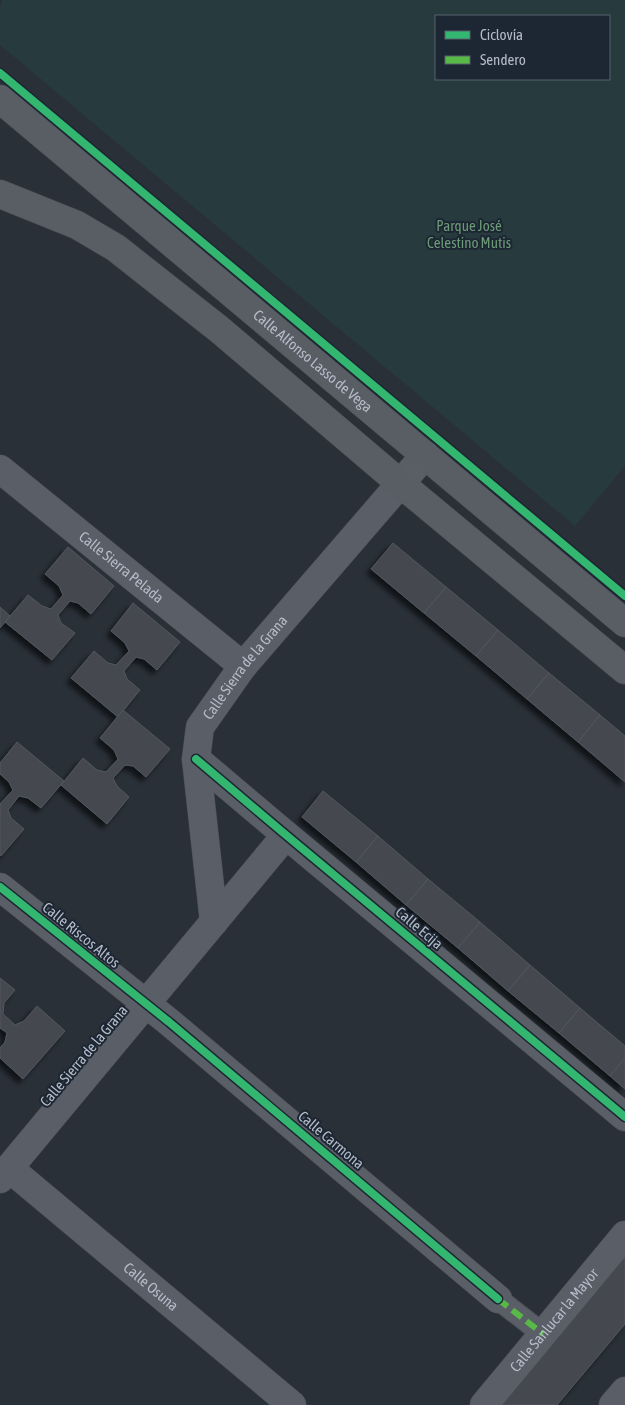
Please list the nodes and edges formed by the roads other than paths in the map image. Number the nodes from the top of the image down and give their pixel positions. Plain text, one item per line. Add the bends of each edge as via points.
1 (0, 99) edge
2 (0, 194) edge
3 (424, 456) junction
4 (0, 469) edge
5 (401, 484) junction
6 (625, 623) edge
7 (243, 666) junction
8 (625, 670) edge
9 (196, 759) junction
10 (286, 836) junction
11 (0, 887) edge
12 (214, 922) junction
13 (146, 1003) junction
14 (625, 1117) edge
15 (5, 1174) edge
16 (625, 1235) edge
17 (498, 1298) joint
18 (543, 1334) junction
19 (625, 1391) edge
20 (292, 1405) edge
21 (484, 1405) edge
22 (613, 1405) edge

1 - 3 main road, Calle Alfonso Lasso de Vega
2 - 5 main road via 77,225 116,248 220,330
3 - 5 street, Calle Sierra de la Grana
3 - 6 main road, Calle Alfonso Lasso de Vega
4 - 7 street, Calle Sierra Pelada
5 - 7 street, Calle Sierra de la Grana
5 - 8 main road
7 - 9 street, Calle Sierra de la Grana via 200,727
9 - 10 street, Calle Ecija
9 - 12 street, Calle Sierra de la Grana
10 - 12 street, Calle Sierra de la Grana
10 - 14 street, Calle Ecija
11 - 13 street, Calle Riscos Altos
12 - 13 street, Calle Sierra de la Grana
13 - 15 street, Calle Sierra de la Grana
13 - 17 street, Calle Carmona
15 - 20 street, Calle Osuna
16 - 18 street, Calle Sanlucar la Mayor
17 - 18 street, Calle Carmona
18 - 21 street, Calle Sanlucar la Mayor
19 - 22 street

